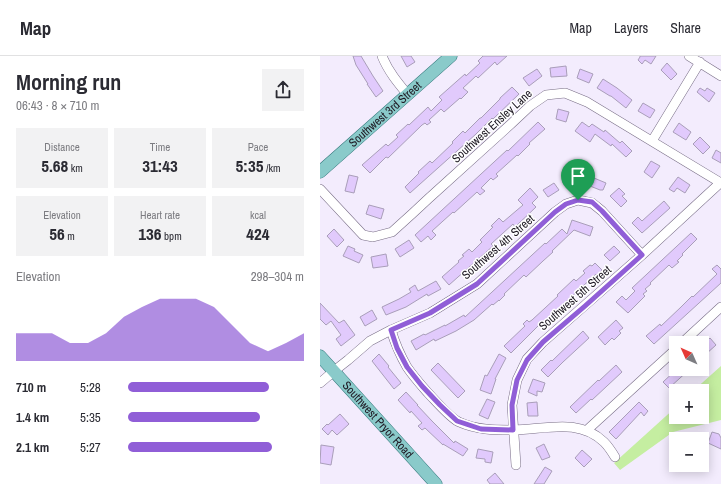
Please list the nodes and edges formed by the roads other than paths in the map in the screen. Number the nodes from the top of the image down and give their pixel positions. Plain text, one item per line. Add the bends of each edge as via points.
1 (382, 56) edge
2 (451, 56) edge
3 (689, 56) edge
4 (700, 62) junction
5 (721, 76) edge
6 (408, 95) junction
7 (652, 141) junction
8 (320, 172) edge
9 (720, 183) edge
10 (320, 189) edge
11 (642, 255) junction
12 (721, 307) edge
13 (391, 330) junction
14 (690, 336) edge
15 (669, 355) edge
16 (320, 356) edge
17 (334, 370) junction
18 (320, 383) edge
19 (513, 430) junction
20 (586, 431) junction
21 (615, 457) dead end
22 (516, 465) dead end
23 (436, 484) edge

1 - 6 street via 396,81
2 - 6 main road, Southwest 3rd Street
3 - 4 street
4 - 5 street
4 - 7 street
6 - 8 main road, Southwest 3rd Street
7 - 9 street, Southwest Ensley Lane
7 - 10 street, Southwest Ensley Lane via 587,102 565,93 546,95 530,106 392,232 373,237 363,235
9 - 11 street, Southwest 5th Street
11 - 13 street, Southwest 4th Street via 592,202 578,200 566,204 555,212 477,284 430,313
11 - 19 street, Southwest 5th Street via 543,342 527,360 517,380 512,405
12 - 14 street
13 - 17 street, Southwest 4th Street via 370,341
13 - 19 street via 407,367 457,421 481,429
15 - 20 street
16 - 17 main road, Southwest Pryor Road
17 - 18 street, Southwest 4th Street
17 - 23 main road, Southwest Pryor Road
19 - 20 street via 570,426
19 - 22 street, Southwest 5th Street
20 - 21 street via 604,442

